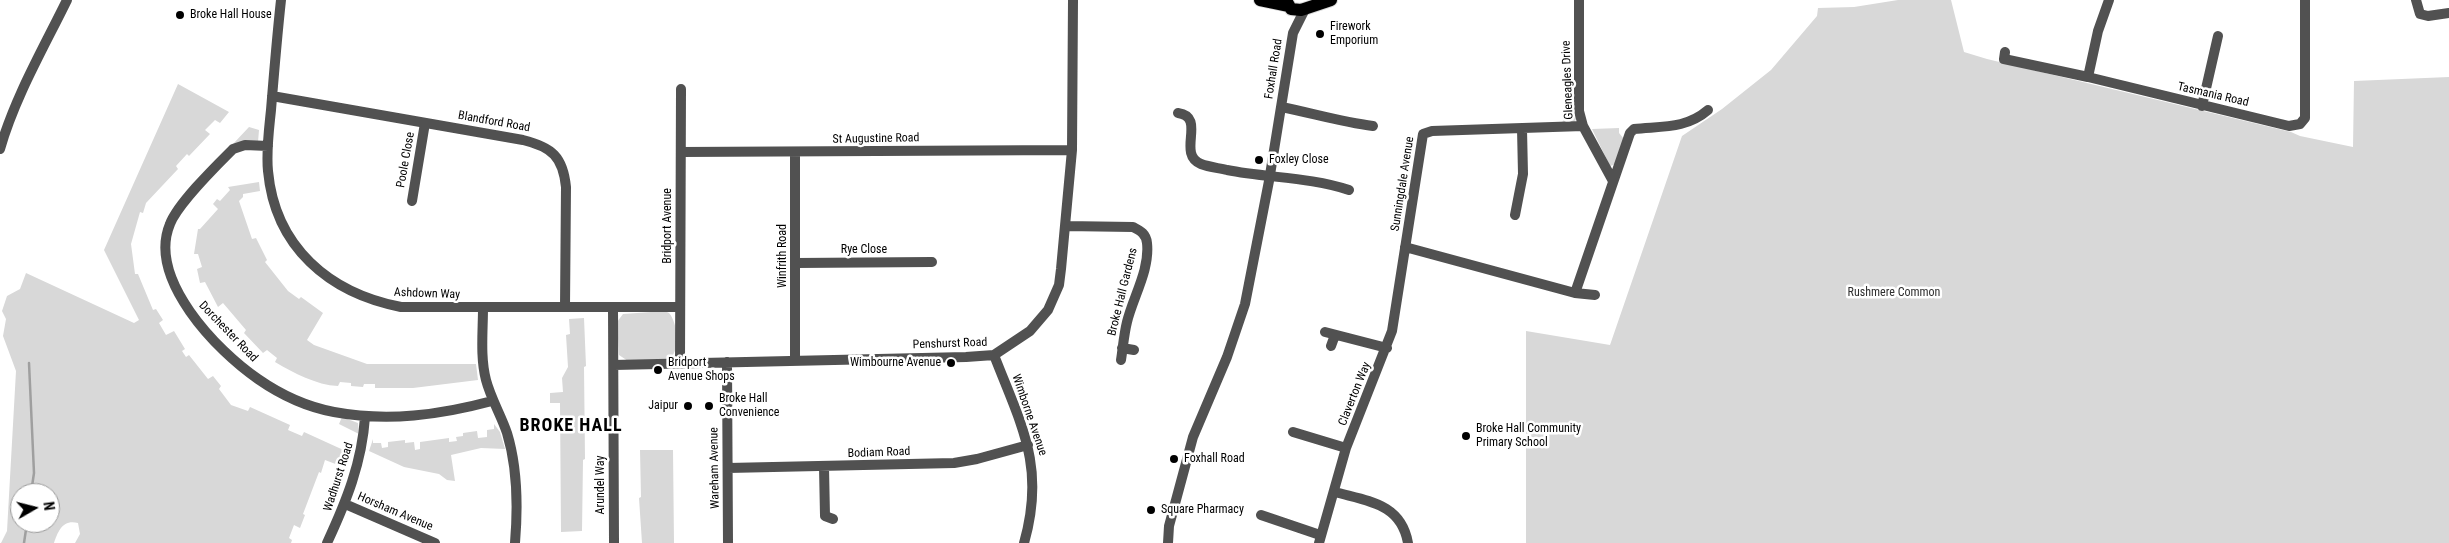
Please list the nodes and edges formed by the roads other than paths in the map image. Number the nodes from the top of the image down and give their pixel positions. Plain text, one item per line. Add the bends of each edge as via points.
1 (67, 0) edge
2 (281, 0) edge
3 (1073, 0) edge
4 (1260, 0) edge
5 (1331, 0) edge
6 (1579, 0) edge
7 (2108, 0) edge
8 (2306, 0) edge
9 (2416, 3) edge
10 (1289, 5) edge
11 (1308, 5) edge
12 (2449, 13) edge
13 (1293, 33) junction
14 (2218, 36) dead end
15 (2005, 52) dead end
16 (2088, 77) junction
17 (682, 88) dead end
18 (272, 96) junction
19 (2202, 106) junction
20 (1281, 107) junction
21 (1708, 110) dead end
22 (1178, 113) dead end
23 (425, 123) junction
24 (1373, 126) dead end
25 (1582, 126) junction
26 (1522, 129) junction
27 (268, 146) junction
28 (0, 149) edge
29 (1072, 150) junction
30 (681, 152) junction
31 (796, 153) junction
32 (1270, 176) junction
33 (1613, 181) junction
34 (1349, 190) dead end
35 (412, 201) dead end
36 (1515, 215) dead end
37 (1065, 226) junction
38 (1405, 247) junction
39 (932, 262) dead end
40 (796, 263) junction
41 (1575, 293) junction
42 (1594, 295) dead end
43 (565, 307) junction
44 (614, 307) junction
45 (680, 307) junction
46 (1397, 307) joint
47 (483, 308) junction
48 (1332, 346) dead end
49 (1122, 348) junction
50 (1387, 348) junction
51 (1134, 350) dead end
52 (994, 354) junction
53 (795, 360) junction
54 (1120, 360) dead end
55 (727, 362) junction
56 (680, 363) junction
57 (614, 365) junction
58 (492, 401) junction
59 (365, 417) junction
60 (1293, 432) dead end
61 (1028, 445) junction
62 (1346, 448) junction
63 (824, 467) junction
64 (728, 468) junction
65 (1335, 492) junction
66 (345, 504) junction
67 (1261, 515) dead end
68 (826, 518) dead end
69 (1320, 539) edge
70 (327, 543) edge
71 (435, 543) edge
72 (515, 543) edge
73 (614, 543) edge
74 (728, 543) edge
75 (1024, 543) edge
76 (1168, 543) edge
77 (1408, 543) edge

1 - 28 street via 20,93
2 - 18 street, Ashdown Way
3 - 29 street, Penshurst Road
4 - 10 main road
5 - 11 main road
6 - 25 street, Gleneagles Drive via 1579,111
7 - 16 street
8 - 19 street, Tasmania Road via 2305,118 2300,124 2289,126
9 - 12 street via 2420,14
10 - 11 main road via 1297,11
10 - 13 street, Foxhall Road
11 - 13 street, Foxhall Road
13 - 20 street, Foxhall Road
14 - 19 street
15 - 16 street, Tasmania Road via 2004,59
16 - 19 street, Tasmania Road
17 - 30 street, Bridport Avenue
18 - 23 street, Blandford Road
18 - 27 street, Ashdown Way
20 - 24 street via 1331,116 1340,122
20 - 32 street, Foxhall Road
21 - 33 street via 1696,120 1683,124 1634,129
22 - 32 street via 1190,118 1190,152 1194,160 1202,165
23 - 35 street, Poole Close
23 - 43 street, Blandford Road via 539,144 559,160 566,187
25 - 26 street, Sunningdale Avenue
25 - 33 street, Gleneagles Drive
26 - 36 street via 1523,174
26 - 38 street, Sunningdale Avenue via 1432,130 1423,134
27 - 47 street, Ashdown Way via 270,188 280,219 300,252 330,280 378,303 401,307
27 - 59 street, Dorchester Road via 245,145 233,149 176,212 165,244 174,283 189,310 216,341 257,378 317,409
29 - 31 street, St Augustine Road
29 - 37 street, Penshurst Road
30 - 31 street, St Augustine Road
30 - 45 street, Bridport Avenue
31 - 40 street, Winfrith Road
32 - 34 street
32 - 76 street, Foxhall Road via 1245,304 1227,357 1193,437 1169,526
33 - 41 street
37 - 49 street, Broke Hall Gardens via 1132,227 1146,237 1142,276
37 - 52 street, Penshurst Road via 1059,285 1048,310 1030,331
38 - 41 street
38 - 46 street, Sunningdale Avenue
39 - 40 street, Rye Close
40 - 53 street, Winfrith Road
41 - 42 street
43 - 44 street, Ashdown Way
43 - 47 street, Ashdown Way
44 - 45 street, Ashdown Way
44 - 57 street, Arundel Way
45 - 56 street, Bridport Avenue
46 - 50 street, Claverton Way
47 - 58 street via 483,366
48 - 50 street, Claverton Way via 1330,334
49 - 51 street, Broke Hall Gardens
49 - 54 street, Broke Hall Gardens
50 - 62 street, Claverton Way
52 - 53 street, Penshurst Road
52 - 61 street, Wimborne Avenue
53 - 55 street, Penshurst Road
55 - 56 street, Penshurst Road
55 - 64 street, Wareham Avenue
56 - 57 street, Penshurst Road
57 - 73 street, Arundel Way
58 - 59 street, Dorchester Road via 444,413
58 - 72 street via 507,434 513,458 517,496
59 - 66 street, Wadhurst Road via 363,444
60 - 62 street
61 - 63 street, Bodiam Road via 954,463
61 - 75 street, Wimborne Avenue via 1034,482 1031,517
62 - 65 street, Claverton Way
63 - 64 street, Bodiam Road
63 - 68 street
64 - 74 street, Wareham Avenue
65 - 69 street, Claverton Way
65 - 77 street via 1383,506 1396,515 1404,526
66 - 70 street, Wadhurst Road
66 - 71 street, Horsham Avenue
67 - 69 street, Claverton Way

